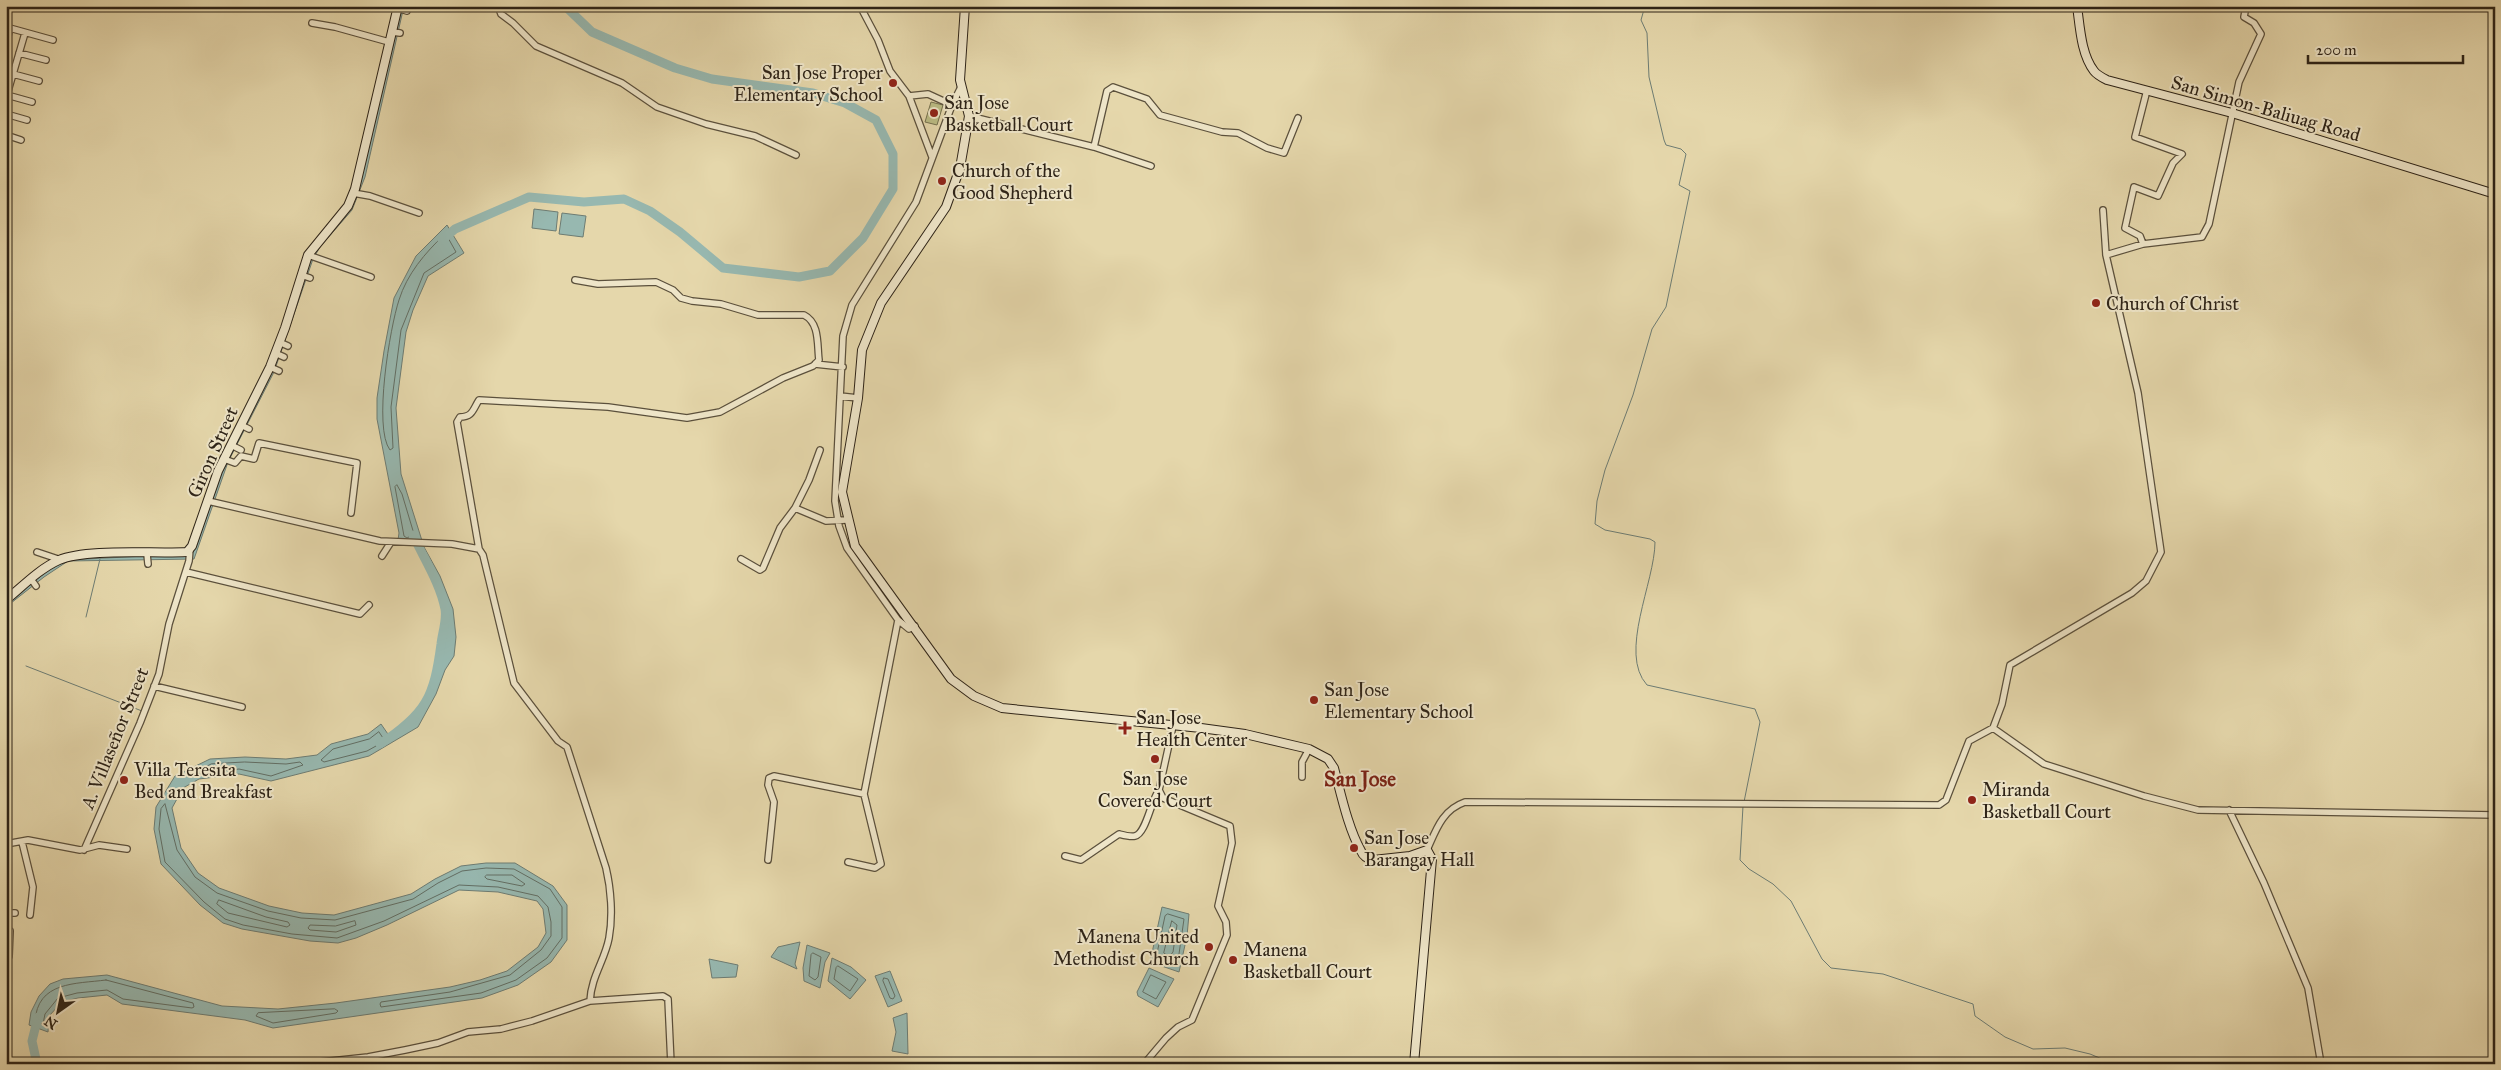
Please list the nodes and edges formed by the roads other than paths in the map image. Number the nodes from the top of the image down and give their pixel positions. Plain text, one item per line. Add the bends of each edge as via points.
1 (498, 6) edge
2 (860, 6) edge
3 (965, 6) edge
4 (2077, 6) edge
5 (2246, 6) edge
6 (398, 8) edge
7 (407, 11) dead end
8 (312, 23) dead end
9 (8, 28) edge
10 (25, 33) junction
11 (53, 40) dead end
12 (6, 42) edge
13 (389, 42) junction
14 (19, 53) junction
15 (46, 60) dead end
16 (13, 74) junction
17 (39, 81) dead end
18 (960, 87) junction
19 (2147, 90) junction
20 (7, 93) edge
21 (909, 96) junction
22 (32, 102) dead end
23 (952, 106) junction
24 (2232, 113) junction
25 (6, 114) edge
26 (969, 116) junction
27 (1298, 118) dead end
28 (27, 120) dead end
29 (6, 135) edge
30 (21, 140) dead end
31 (1094, 147) junction
32 (796, 155) dead end
33 (932, 158) junction
34 (1151, 166) dead end
35 (356, 194) junction
36 (2495, 194) edge
37 (2103, 210) dead end
38 (419, 213) dead end
39 (2143, 244) junction
40 (2106, 255) junction
41 (311, 256) junction
42 (371, 277) dead end
43 (575, 280) dead end
44 (280, 343) junction
45 (288, 346) dead end
46 (276, 354) junction
47 (284, 357) dead end
48 (816, 364) junction
49 (271, 367) junction
50 (843, 367) junction
51 (279, 371) dead end
52 (840, 396) junction
53 (858, 398) junction
54 (232, 446) junction
55 (241, 450) dead end
56 (820, 450) dead end
57 (226, 460) junction
58 (211, 502) junction
59 (795, 508) junction
60 (351, 513) dead end
61 (847, 520) junction
62 (838, 521) junction
63 (391, 542) junction
64 (479, 549) junction
65 (37, 552) dead end
66 (190, 555) junction
67 (382, 556) dead end
68 (741, 559) dead end
69 (61, 560) junction
70 (186, 572) junction
71 (32, 579) junction
72 (36, 586) dead end
73 (6, 600) edge
74 (368, 605) dead end
75 (898, 620) junction
76 (915, 626) junction
77 (154, 686) junction
78 (242, 707) dead end
79 (1173, 726) junction
80 (1993, 728) junction
81 (1309, 749) junction
82 (1302, 777) dead end
83 (1160, 790) junction
84 (864, 794) junction
85 (2229, 810) junction
86 (2495, 815) edge
87 (22, 842) junction
88 (6, 844) edge
89 (127, 849) dead end
90 (84, 850) junction
91 (1426, 850) junction
92 (1065, 856) dead end
93 (768, 860) dead end
94 (848, 862) dead end
95 (6, 913) edge
96 (15, 913) dead end
97 (30, 915) dead end
98 (9, 931) edge
99 (8, 948) edge
100 (9, 956) dead end
101 (590, 1001) junction
102 (302, 1064) edge
103 (671, 1064) edge
104 (1144, 1064) edge
105 (1414, 1064) edge
106 (2321, 1064) edge

1 - 32 street via 501,14 536,46 622,83 657,107 755,136
2 - 21 street via 890,71
3 - 18 street
4 - 19 street, San Simon-Baliuag Road via 2081,35 2094,72 2107,80
5 - 24 street via 2244,17 2254,23 2261,34 2239,82
6 - 7 street
6 - 13 street, Giron Street via 395,32
8 - 13 street via 335,26
9 - 10 street
9 - 12 street
10 - 11 street
10 - 14 street
13 - 35 street, Giron Street
14 - 15 street
14 - 16 street
16 - 17 street
16 - 20 street
18 - 23 street
18 - 26 street
19 - 24 street, San Simon-Baliuag Road
19 - 39 street via 2134,137 2182,154 2173,163 2158,196 2134,187 2126,228 2140,236
20 - 22 street
21 - 23 street via 928,94
21 - 33 street
23 - 33 street
24 - 36 street, San Simon-Baliuag Road
24 - 39 street via 2210,224 2202,237
25 - 28 street
26 - 31 street
26 - 53 street via 960,168 946,207 881,303 873,322 862,350
27 - 31 street via 1284,154 1238,133 1222,132 1160,115 1147,99 1112,87 1107,90
29 - 30 street
31 - 34 street
33 - 50 street via 916,202 852,305 843,336
35 - 38 street
35 - 41 street, Giron Street via 346,213
37 - 40 street
39 - 40 street
40 - 80 street via 2138,393 2161,552 2146,581 2132,593 2010,665
41 - 42 street
41 - 44 street, Giron Street
43 - 48 street via 598,284 656,282 673,290 680,298 692,301 721,304 758,315 804,315 816,327 819,360
44 - 45 street
44 - 46 street, Giron Street
46 - 47 street
46 - 49 street, Giron Street
48 - 50 street
48 - 64 street via 720,412 687,418 608,407 479,400 470,415 460,417 457,422
49 - 51 street
49 - 54 street, Giron Street
50 - 52 street
52 - 53 street
52 - 62 street via 835,501
53 - 61 street via 842,492
54 - 55 street
54 - 57 street, Giron Street
56 - 59 street
57 - 58 street, Giron Street
57 - 60 street via 235,463 241,456 254,459 260,443 357,463
58 - 63 street
58 - 66 street, Giron Street
59 - 62 street via 826,521
59 - 68 street via 780,528 762,570
61 - 62 street
61 - 76 street via 855,546
62 - 75 street via 847,548
63 - 64 street via 452,544
63 - 67 street
64 - 101 street via 514,683 558,741 567,747 611,888 609,938 591,986
65 - 69 street
66 - 69 street via 180,552 147,558 86,555
66 - 70 street, A. Villaseñor Street
69 - 71 street
70 - 74 street via 360,614
70 - 77 street, A. Villaseñor Street
71 - 72 street
71 - 73 street
75 - 76 street via 905,628
75 - 84 street
76 - 79 street via 951,679 974,696 1002,708
77 - 78 street
77 - 90 street, A. Villaseñor Street
79 - 81 street via 1245,734
79 - 83 street
80 - 85 street via 2044,764 2191,808
80 - 91 street via 1969,741 1954,783 1946,800 1939,805 1465,802 1453,806 1444,816
81 - 82 street via 1302,762
81 - 91 street via 1328,759 1334,768 1361,853 1373,860 1410,856
83 - 92 street via 1153,798 1149,816 1138,835 1118,834 1081,860
83 - 104 street via 1164,798 1230,826 1232,843 1218,906 1226,922 1227,935 1192,1020 1178,1027
84 - 93 street via 774,776 769,778 774,802
84 - 94 street via 881,864 874,868
85 - 86 street
85 - 106 street via 2308,988
87 - 88 street
87 - 90 street via 28,840
87 - 97 street via 33,887
89 - 90 street via 99,845
91 - 105 street via 1432,859
95 - 96 street
98 - 99 street
99 - 100 street
101 - 102 street via 501,1029 468,1032 368,1057
101 - 103 street via 663,996 668,999

